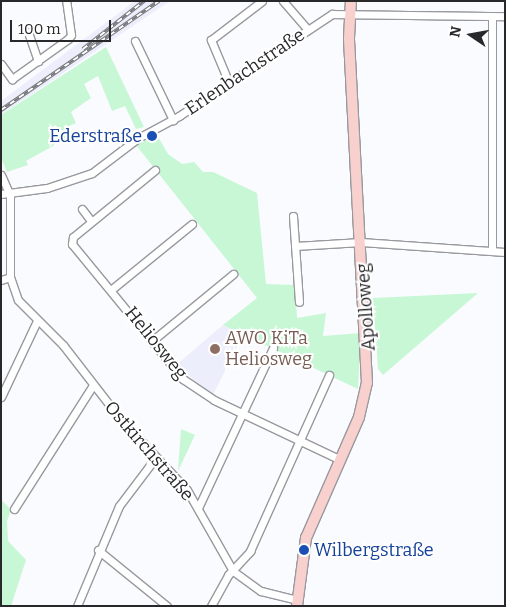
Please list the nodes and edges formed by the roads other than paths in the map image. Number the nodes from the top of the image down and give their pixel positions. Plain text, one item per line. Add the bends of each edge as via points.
1 (66, 1) edge
2 (262, 1) edge
3 (283, 1) edge
4 (351, 1) edge
5 (350, 12) junction
6 (492, 16) junction
7 (505, 16) edge
8 (307, 29) junction
9 (28, 32) dead end
10 (135, 41) dead end
11 (38, 61) junction
12 (1, 64) edge
13 (229, 83) junction
14 (173, 120) junction
15 (155, 170) dead end
16 (1, 175) edge
17 (1, 194) edge
18 (10, 195) junction
19 (82, 208) dead end
20 (293, 216) dead end
21 (91, 221) junction
22 (192, 224) dead end
23 (361, 242) junction
24 (295, 246) junction
25 (492, 251) junction
26 (505, 252) edge
27 (234, 274) dead end
28 (10, 277) junction
29 (1, 280) edge
30 (112, 289) junction
31 (299, 302) dead end
32 (37, 320) junction
33 (152, 340) junction
34 (273, 348) dead end
35 (329, 375) dead end
36 (93, 385) junction
37 (1, 397) edge
38 (244, 414) junction
39 (302, 442) junction
40 (156, 457) junction
41 (340, 459) junction
42 (198, 508) junction
43 (14, 509) dead end
44 (98, 550) junction
45 (233, 571) junction
46 (297, 603) edge
47 (77, 606) edge
48 (166, 606) edge
49 (211, 606) edge

1 - 11 street via 71,35
2 - 13 street via 211,40
3 - 8 street
4 - 5 street, Apolloweg
5 - 6 street, Erlenbachstraße
5 - 8 street, Erlenbachstraße via 332,14
5 - 23 street, Apolloweg
6 - 7 street, Erlenbachstraße
6 - 25 street
8 - 13 street, Erlenbachstraße
9 - 11 street
10 - 14 street
11 - 12 street via 12,79
13 - 14 street, Erlenbachstraße
14 - 18 street, Erlenbachstraße via 138,138 82,178
15 - 21 street, Heliosweg
16 - 18 street, Ostkirchstraße
17 - 18 street, Erlenbachstraße
18 - 28 street, Ostkirchstraße
19 - 21 street
20 - 24 street
21 - 30 street, Heliosweg via 73,237 72,244
22 - 30 street
23 - 24 street
23 - 25 street
23 - 41 street, Apolloweg via 367,383 359,417
24 - 31 street
25 - 26 street
27 - 33 street
28 - 29 street
28 - 32 street, Ostkirchstraße via 18,300
30 - 33 street, Heliosweg
32 - 36 street, Ostkirchstraße via 63,345
32 - 37 street
33 - 38 street, Heliosweg via 183,379 204,395
34 - 38 street
35 - 39 street
36 - 40 street, Ostkirchstraße
36 - 43 street
38 - 39 street, Heliosweg
38 - 42 street
39 - 41 street, Heliosweg
39 - 45 street via 250,552
40 - 42 street, Ostkirchstraße
40 - 44 street via 120,506
41 - 46 street, Apolloweg via 306,538
42 - 45 street, Ostkirchstraße
44 - 47 street
44 - 48 street
45 - 46 street, Ostkirchstraße via 262,591
45 - 49 street

